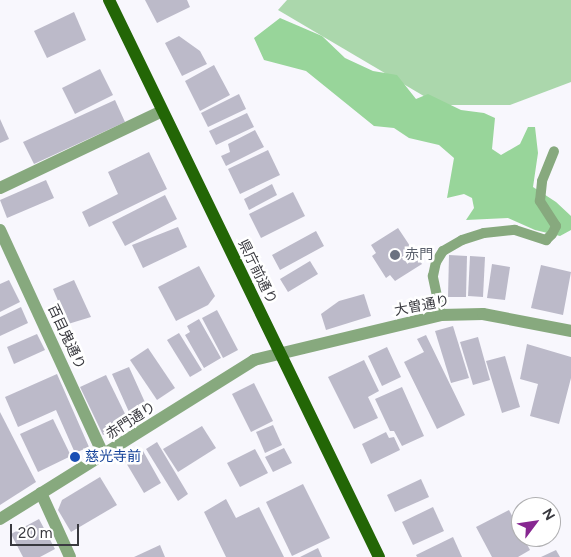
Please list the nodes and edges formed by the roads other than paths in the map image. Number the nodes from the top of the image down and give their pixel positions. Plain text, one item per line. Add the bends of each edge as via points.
1 (109, 0) edge
2 (162, 111) junction
3 (554, 151) dead end
4 (0, 188) edge
5 (0, 230) edge
6 (441, 315) junction
7 (571, 331) edge
8 (279, 353) junction
9 (104, 456) junction
10 (41, 493) junction
11 (0, 519) edge
12 (70, 557) edge
13 (379, 557) edge

1 - 2 main road, 県庁前通り
2 - 4 street
2 - 8 main road, 県庁前通り
3 - 6 lane via 542,181 540,201 556,226 552,234 546,240 515,230 484,233 443,251 433,276
5 - 9 street, 百目鬼通り
6 - 7 street, 大曽通り via 483,314
6 - 8 street, 大曽通り
8 - 9 street, 赤門通り via 254,360
8 - 13 main road, 県庁前通り
9 - 10 street, 赤門通り
10 - 11 street, 赤門通り
10 - 12 street

